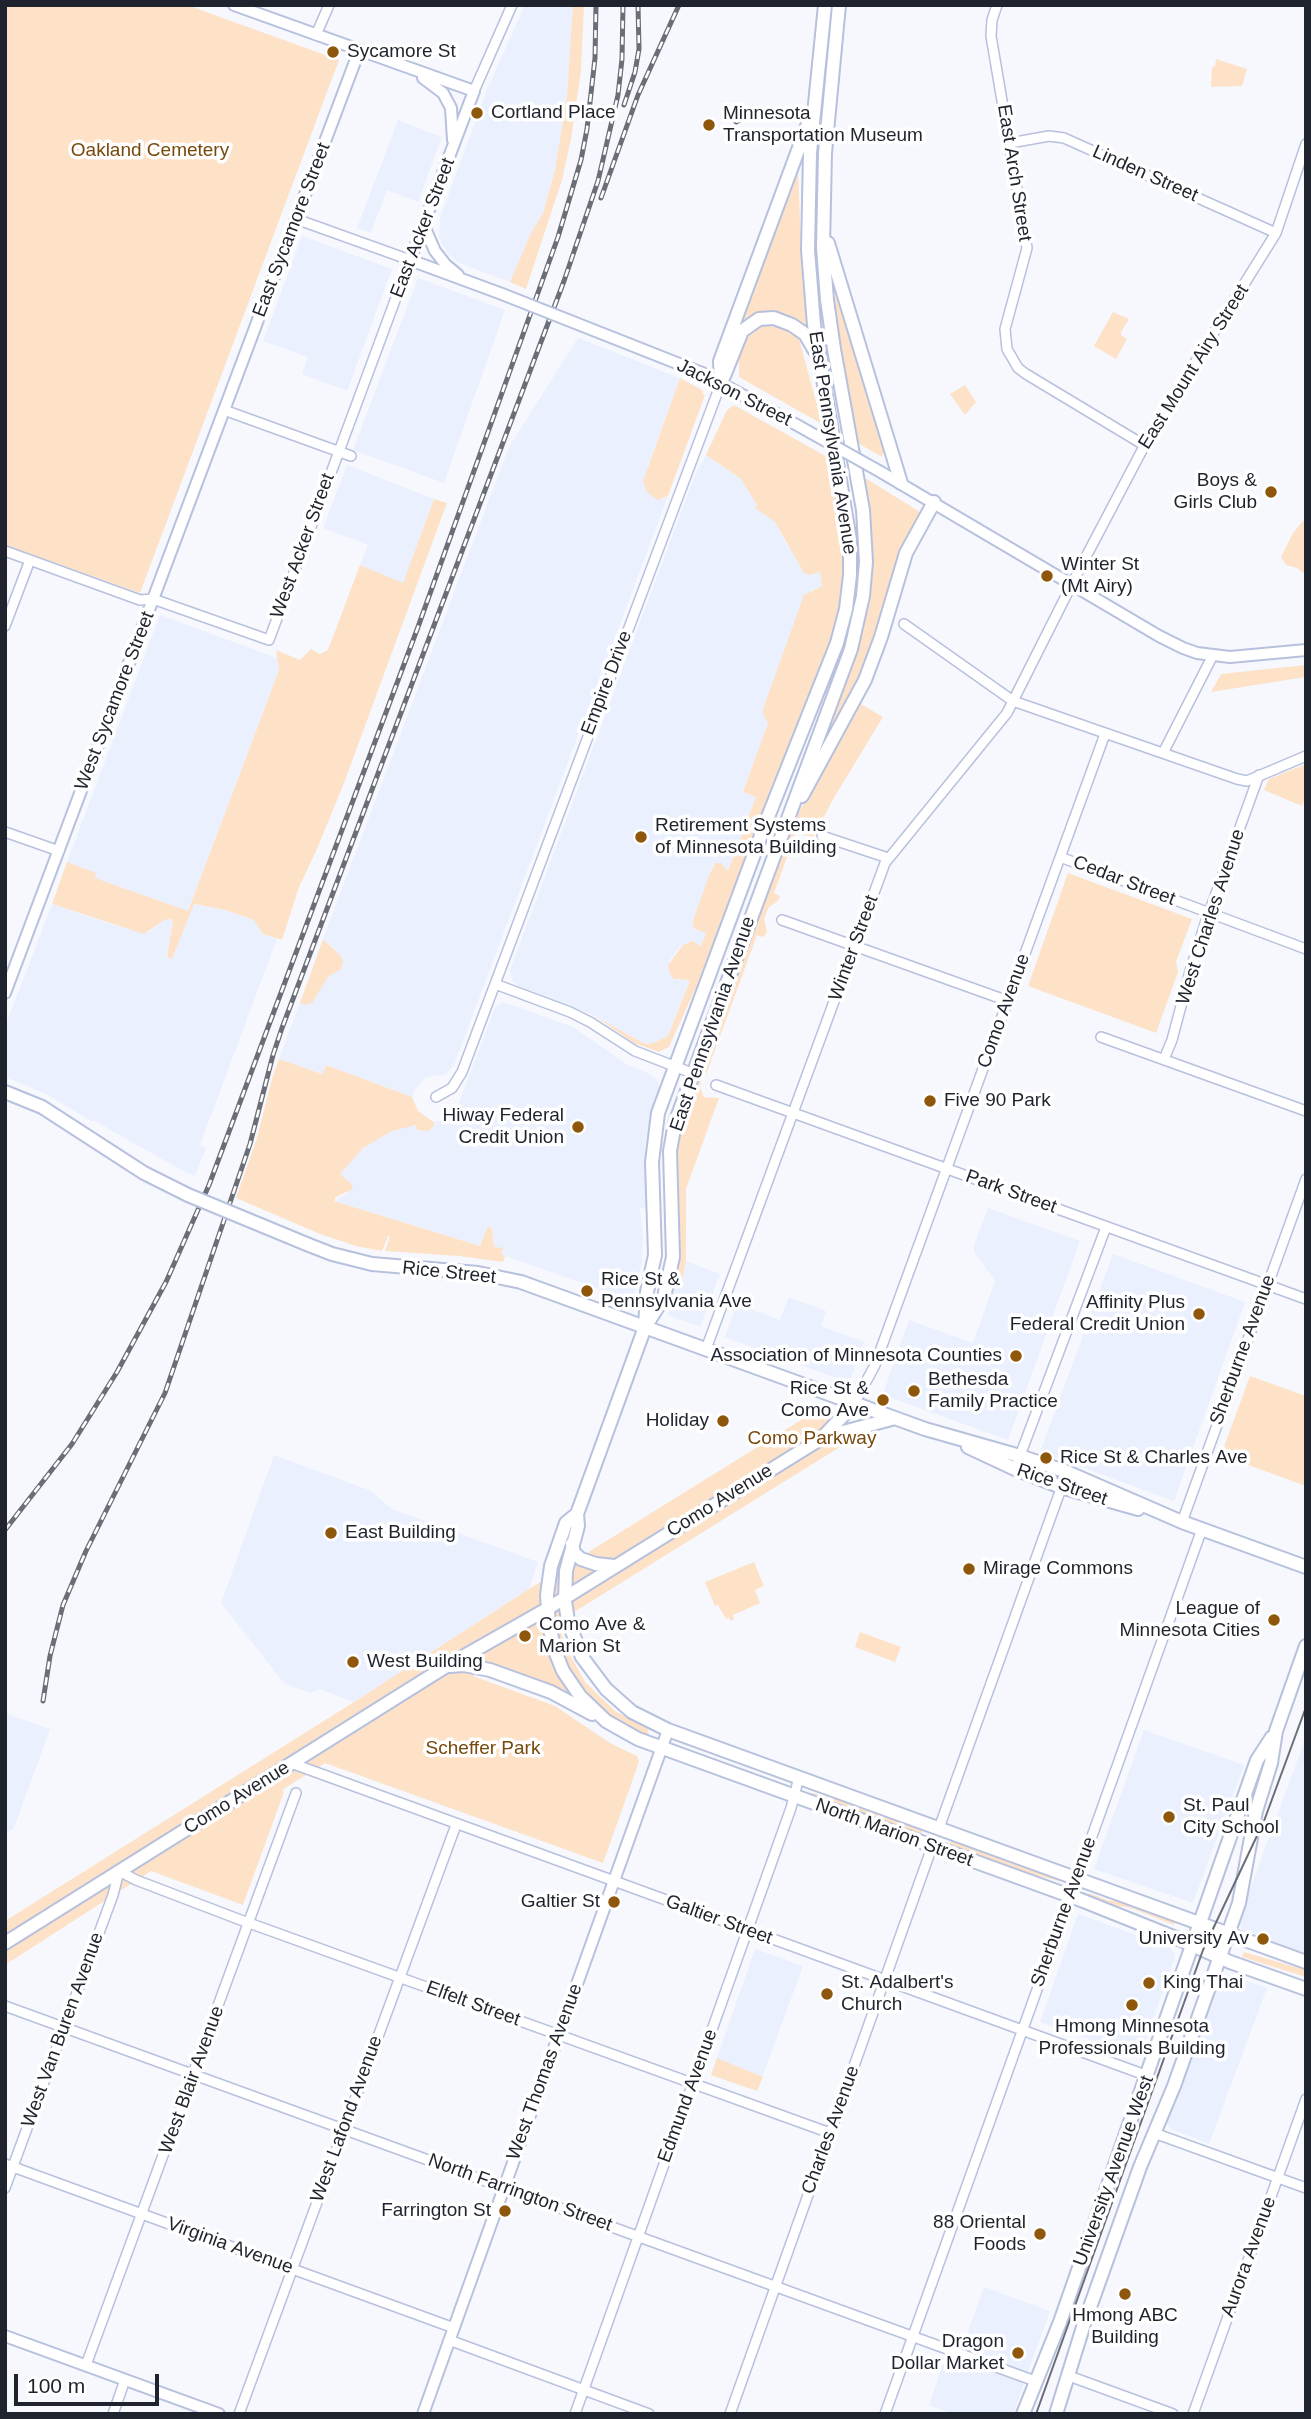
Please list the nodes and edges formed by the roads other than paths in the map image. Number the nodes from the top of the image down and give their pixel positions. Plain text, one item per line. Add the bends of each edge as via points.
1 (234, 5) edge
2 (329, 5) edge
3 (512, 5) edge
4 (825, 5) edge
5 (839, 5) edge
6 (997, 5) edge
7 (316, 35) junction
8 (359, 51) junction
9 (412, 70) junction
10 (474, 92) junction
11 (814, 103) junction
12 (1010, 143) junction
13 (1306, 144) edge
14 (452, 151) junction
15 (296, 219) junction
16 (424, 226) junction
17 (823, 226) junction
18 (1276, 233) junction
19 (410, 260) junction
20 (466, 281) junction
21 (820, 367) junction
22 (721, 383) junction
23 (224, 410) junction
24 (1144, 446) junction
25 (337, 452) junction
26 (351, 456) dead end
27 (901, 484) junction
28 (934, 502) junction
29 (5, 551) edge
30 (30, 560) junction
31 (1071, 585) junction
32 (153, 599) junction
33 (904, 624) dead end
34 (5, 626) edge
35 (1306, 650) edge
36 (1213, 655) junction
37 (1013, 701) junction
38 (1105, 734) junction
39 (1163, 753) junction
40 (1306, 756) edge
41 (1259, 775) junction
42 (5, 832) edge
43 (781, 833) junction
44 (822, 836) dead end
45 (59, 851) junction
46 (1060, 857) junction
47 (888, 858) junction
48 (1209, 914) junction
49 (782, 920) dead end
50 (855, 946) junction
51 (1306, 949) edge
52 (495, 984) junction
53 (5, 993) edge
54 (1007, 1002) junction
55 (1101, 1037) dead end
56 (1164, 1059) junction
57 (675, 1066) junction
58 (692, 1073) junction
59 (716, 1085) dead end
60 (5, 1092) edge
61 (436, 1097) dead end
62 (1306, 1111) edge
63 (793, 1113) junction
64 (947, 1169) junction
65 (1306, 1179) edge
66 (1105, 1227) junction
67 (1267, 1285) junction
68 (1306, 1299) edge
69 (645, 1327) junction
70 (706, 1349) junction
71 (853, 1404) junction
72 (895, 1418) junction
73 (947, 1436) junction
74 (822, 1438) junction
75 (1020, 1456) junction
76 (1014, 1469) junction
77 (1067, 1472) junction
78 (1061, 1487) junction
79 (577, 1514) junction
80 (1182, 1522) junction
81 (1202, 1529) junction
82 (572, 1544) junction
83 (615, 1566) junction
84 (1306, 1567) edge
85 (565, 1597) junction
86 (547, 1609) junction
87 (1306, 1646) edge
88 (445, 1667) junction
89 (606, 1721) junction
90 (668, 1730) junction
91 (1276, 1731) junction
92 (661, 1747) junction
93 (291, 1763) junction
94 (799, 1777) junction
95 (296, 1793) dead end
96 (794, 1796) junction
97 (456, 1825) junction
98 (939, 1828) junction
99 (932, 1847) junction
100 (119, 1871) junction
101 (1076, 1878) junction
102 (612, 1881) junction
103 (1070, 1896) junction
104 (249, 1923) junction
105 (1200, 1923) junction
106 (747, 1930) junction
107 (1228, 1935) junction
108 (5, 1943) edge
109 (1192, 1944) junction
110 (1220, 1958) junction
111 (1306, 1962) edge
112 (399, 1977) junction
113 (884, 1980) junction
114 (1306, 1989) edge
115 (5, 2006) edge
116 (65, 2026) junction
117 (1023, 2029) junction
118 (558, 2034) junction
119 (194, 2073) junction
120 (1148, 2076) junction
121 (692, 2084) junction
122 (1306, 2099) edge
123 (345, 2128) junction
124 (830, 2133) junction
125 (1154, 2133) junction
126 (9, 2166) edge
127 (1278, 2178) junction
128 (503, 2187) junction
129 (5, 2188) edge
130 (1306, 2188) edge
131 (142, 2214) junction
132 (638, 2236) junction
133 (292, 2269) junction
134 (776, 2286) junction
135 (454, 2328) junction
136 (5, 2336) edge
137 (912, 2336) junction
138 (449, 2340) junction
139 (86, 2365) junction
140 (1069, 2376) junction
141 (125, 2380) junction
142 (1035, 2381) junction
143 (583, 2390) junction
144 (113, 2414) edge
145 (219, 2414) edge
146 (239, 2414) edge
147 (422, 2414) edge
148 (575, 2414) edge
149 (649, 2414) edge
150 (730, 2414) edge
151 (885, 2414) edge
152 (1023, 2414) edge
153 (1056, 2414) edge
154 (1173, 2414) edge
155 (1193, 2414) edge

1 - 7 street
2 - 7 street
3 - 10 street, East Acker Street
4 - 11 main road, East Pennsylvania Avenue
5 - 17 main road, East Pennsylvania Avenue
6 - 12 street, East Arch Street via 991,36
7 - 8 street
8 - 9 street
8 - 15 street, East Sycamore Street
9 - 10 street
9 - 14 street via 443,93 451,108
10 - 14 street, East Acker Street
11 - 21 main road, East Pennsylvania Avenue via 808,250
11 - 22 main road via 720,361
12 - 18 street, Linden Street via 1064,138
12 - 24 street, East Arch Street via 1027,248 1005,329 1011,359 1026,374
13 - 18 street, East Mount Airy Street
14 - 16 street, East Acker Street
15 - 19 street, Jackson Street
15 - 23 street, East Sycamore Street
16 - 19 street, East Acker Street
16 - 20 street via 435,251
17 - 27 main road
17 - 43 main road, East Pennsylvania Avenue via 827,300 863,510 866,571 851,649
18 - 24 street, East Mount Airy Street
19 - 20 street, Jackson Street
19 - 25 street, East Acker Street
20 - 22 street, Jackson Street, bridge
21 - 22 main road via 805,334 781,320 759,319 742,331
21 - 57 main road, East Pennsylvania Avenue via 850,540 846,609
22 - 27 street, Jackson Street, bridge
22 - 52 street, Empire Drive
23 - 25 street
23 - 32 street, West Sycamore Street
24 - 31 street, East Mount Airy Street
25 - 26 street
25 - 32 street, West Acker Street via 269,640
27 - 28 street, Jackson Street
28 - 31 street, Jackson Street
28 - 43 main road via 906,553 864,680
29 - 30 street
30 - 32 street via 140,600
30 - 34 street
31 - 36 street, Jackson Street via 1170,643
31 - 37 street, Winter Street
32 - 45 street, West Sycamore Street
33 - 37 street
35 - 36 street, Jackson Street
36 - 39 street
37 - 38 street
37 - 47 street, Winter Street
38 - 39 street
38 - 46 street, Como Avenue
39 - 41 street via 1237,779 1247,781
40 - 41 street
41 - 48 street, West Charles Avenue
42 - 45 street
43 - 58 main road, East Pennsylvania Avenue
44 - 47 street
45 - 53 street, West Sycamore Street
46 - 48 street, Cedar Street
46 - 54 street, Como Avenue
47 - 50 street, Winter Street
48 - 51 street, Cedar Street
48 - 56 street, West Charles Avenue
49 - 50 street
50 - 54 street
50 - 63 street, Winter Street
52 - 57 street via 570,1012 635,1051
52 - 61 street, Empire Drive via 462,1072 452,1088
54 - 64 street, Como Avenue
55 - 56 street
56 - 62 street
57 - 58 street
57 - 69 main road, East Pennsylvania Avenue via 653,1143 655,1242
58 - 69 main road, East Pennsylvania Avenue via 670,1151 674,1242 670,1273 664,1297
59 - 63 street, Park Street
60 - 69 main road, Rice Street, bridge via 42,1107 144,1173 188,1195 332,1254 372,1264 495,1276
63 - 64 street, Park Street
63 - 70 street, Winter Street
64 - 66 street, Park Street
64 - 71 street, Como Avenue via 875,1365
65 - 67 street, Sherburne Avenue
66 - 67 street, Park Street
66 - 75 street
67 - 68 street, Park Street
67 - 80 street, Sherburne Avenue
69 - 70 main road, Rice Street
69 - 79 main road
70 - 71 main road, Rice Street
71 - 72 main road, Rice Street
71 - 74 main road, Como Avenue
72 - 73 main road, Rice Street
72 - 74 main road
73 - 75 main road, Rice Street
73 - 76 main road, Rice Street
74 - 83 main road, Como Avenue
75 - 76 street
75 - 77 main road, Rice Street
76 - 78 main road, Rice Street
77 - 78 street
77 - 80 main road, Rice Street
78 - 80 main road, Rice Street
78 - 98 street
79 - 82 main road, North Marion Street
79 - 86 main road, North Marion Street via 566,1523 553,1558
80 - 81 main road, Rice Street
81 - 84 main road, Rice Street
81 - 101 street, Sherburne Avenue
82 - 83 main road via 581,1559
82 - 85 main road, North Marion Street
83 - 85 main road, Como Avenue
85 - 86 main road, Como Avenue
85 - 90 main road, North Marion Street via 573,1637 594,1675 626,1708
86 - 88 main road, Como Avenue
86 - 89 main road, North Marion Street via 563,1671
87 - 91 main road, University Avenue West
88 - 89 main road via 490,1670 551,1692
88 - 93 main road, Como Avenue
89 - 92 main road, North Marion Street
90 - 92 street, West Thomas Avenue
90 - 94 main road, North Marion Street
91 - 105 main road, University Avenue West via 1258,1760
91 - 107 main road, University Avenue West via 1243,1889
92 - 96 main road, North Marion Street
92 - 102 street, West Thomas Avenue
93 - 97 street, Galtier Street
93 - 100 main road, Como Avenue
94 - 96 street, Edmund Avenue
94 - 98 main road, North Marion Street
95 - 104 street, West Blair Avenue
96 - 99 main road, North Marion Street
96 - 106 street, Edmund Avenue
97 - 102 street, Galtier Street
97 - 112 street, West Lafond Avenue
98 - 101 main road, North Marion Street
99 - 103 main road, North Marion Street
99 - 113 street, Charles Avenue
100 - 104 street, Elfelt Street
100 - 108 main road, Como Avenue
100 - 116 street, West Van Buren Avenue
101 - 103 street, Sherburne Avenue
101 - 105 main road, North Marion Street
102 - 106 street, Galtier Street
102 - 118 street, West Thomas Avenue
103 - 109 main road, North Marion Street
103 - 117 street, Sherburne Avenue
104 - 112 street, Elfelt Street
104 - 119 street, West Blair Avenue
105 - 107 main road, North Marion Street
105 - 109 main road, University Avenue West
106 - 113 street, Galtier Street
106 - 121 street, Edmund Avenue
107 - 110 main road, University Avenue West
107 - 111 main road, North Marion Street
109 - 110 main road, North Marion Street
109 - 120 main road, University Avenue West
110 - 114 main road, North Marion Street
110 - 125 main road, University Avenue West
112 - 118 street, Elfelt Street
112 - 123 street, West Lafond Avenue
113 - 117 street, Galtier Street
113 - 124 street, Charles Avenue
115 - 116 street, North Farrington Street
116 - 119 street, North Farrington Street
116 - 126 street, West Van Buren Avenue
117 - 120 street, Galtier Street
117 - 137 street, Sherburne Avenue
118 - 121 street, Elfelt Street
118 - 128 street, West Thomas Avenue
119 - 123 street, North Farrington Street
119 - 131 street, West Blair Avenue
120 - 142 main road, University Avenue West
121 - 124 street, Elfelt Street
121 - 132 street, Edmund Avenue
122 - 127 street, Aurora Avenue
123 - 128 street, North Farrington Street
123 - 133 street, West Lafond Avenue
124 - 134 street, Charles Avenue
125 - 127 street
125 - 140 main road, University Avenue West
126 - 129 street, West Van Buren Avenue
126 - 131 street, Virginia Avenue
127 - 130 street
127 - 155 street, Aurora Avenue
128 - 132 street, North Farrington Street
128 - 135 street, West Thomas Avenue
131 - 133 street, Virginia Avenue
131 - 139 street, West Blair Avenue
132 - 134 street, North Farrington Street
132 - 143 street, Edmund Avenue
133 - 135 street, Virginia Avenue
133 - 146 street, West Lafond Avenue
134 - 137 street, North Farrington Street
134 - 150 street, Charles Avenue
135 - 138 street, West Thomas Avenue
136 - 139 street
137 - 142 street, North Farrington Street
137 - 151 street, Sherburne Avenue
138 - 143 street
138 - 147 street, West Thomas Avenue
139 - 141 street
140 - 153 main road, University Avenue West
140 - 154 street
141 - 144 street
141 - 145 street
142 - 152 main road, University Avenue West
143 - 148 street, Edmund Avenue
143 - 149 street

